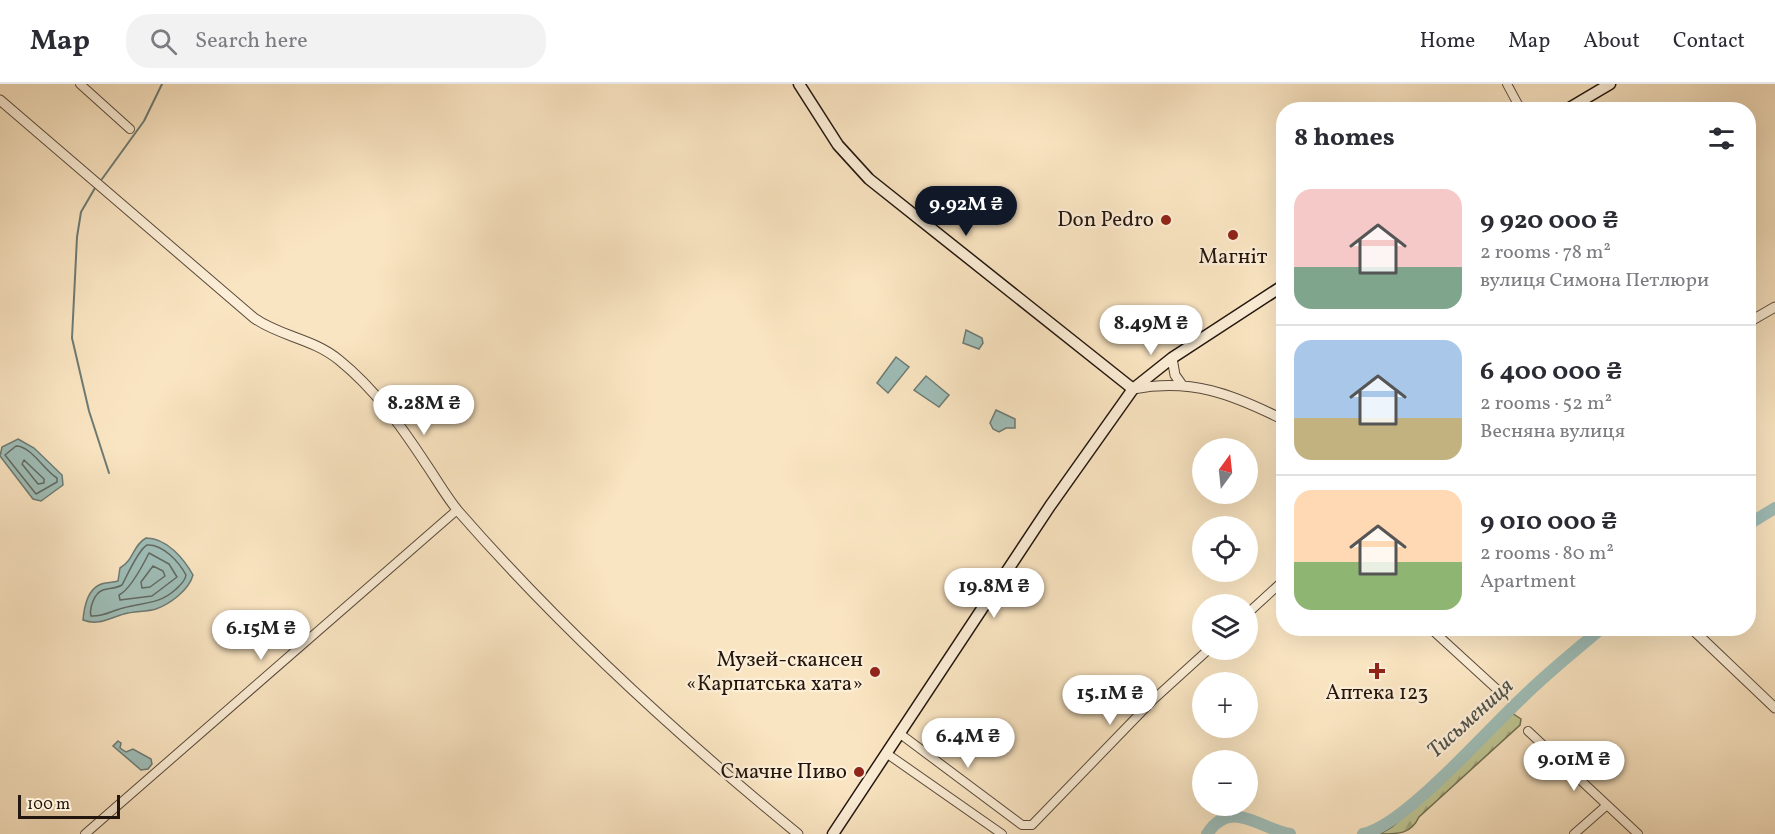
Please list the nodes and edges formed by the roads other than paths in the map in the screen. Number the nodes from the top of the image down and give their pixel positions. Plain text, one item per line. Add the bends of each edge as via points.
1 (80, 84) edge
2 (799, 84) edge
3 (1507, 84) edge
4 (1610, 84) edge
5 (0, 100) edge
6 (1517, 102) edge
7 (1580, 102) edge
8 (130, 129) dead end
9 (1276, 290) edge
10 (1775, 308) edge
11 (1756, 318) edge
12 (1172, 358) junction
13 (1182, 385) junction
14 (1133, 389) junction
15 (1276, 417) edge
16 (457, 510) junction
17 (1276, 587) edge
18 (1258, 604) edge
19 (1439, 636) edge
20 (1699, 636) edge
21 (1197, 660) edge
22 (1501, 693) dead end
23 (1775, 708) edge
24 (1528, 731) dead end
25 (899, 733) junction
26 (886, 753) junction
27 (1608, 805) junction
28 (1022, 825) junction
29 (85, 834) edge
30 (798, 834) edge
31 (833, 834) edge
32 (1002, 834) edge
33 (1015, 834) edge
34 (1574, 834) edge
35 (1638, 834) edge

1 - 8 street
2 - 14 main road via 838,145 869,179
3 - 6 street
4 - 7 main road
5 - 16 street via 254,318 317,344 341,362 376,395
9 - 12 main road
10 - 11 street
12 - 13 street via 1175,375
12 - 14 main road
13 - 14 street
13 - 15 street via 1212,389
14 - 25 main road via 1062,487
16 - 29 street
16 - 30 street via 638,698
17 - 18 street
19 - 22 street
20 - 23 street
21 - 28 street via 1032,825
24 - 27 street
25 - 26 main road
25 - 28 street
26 - 31 main road
26 - 32 street
27 - 34 street
27 - 35 street
28 - 33 street

